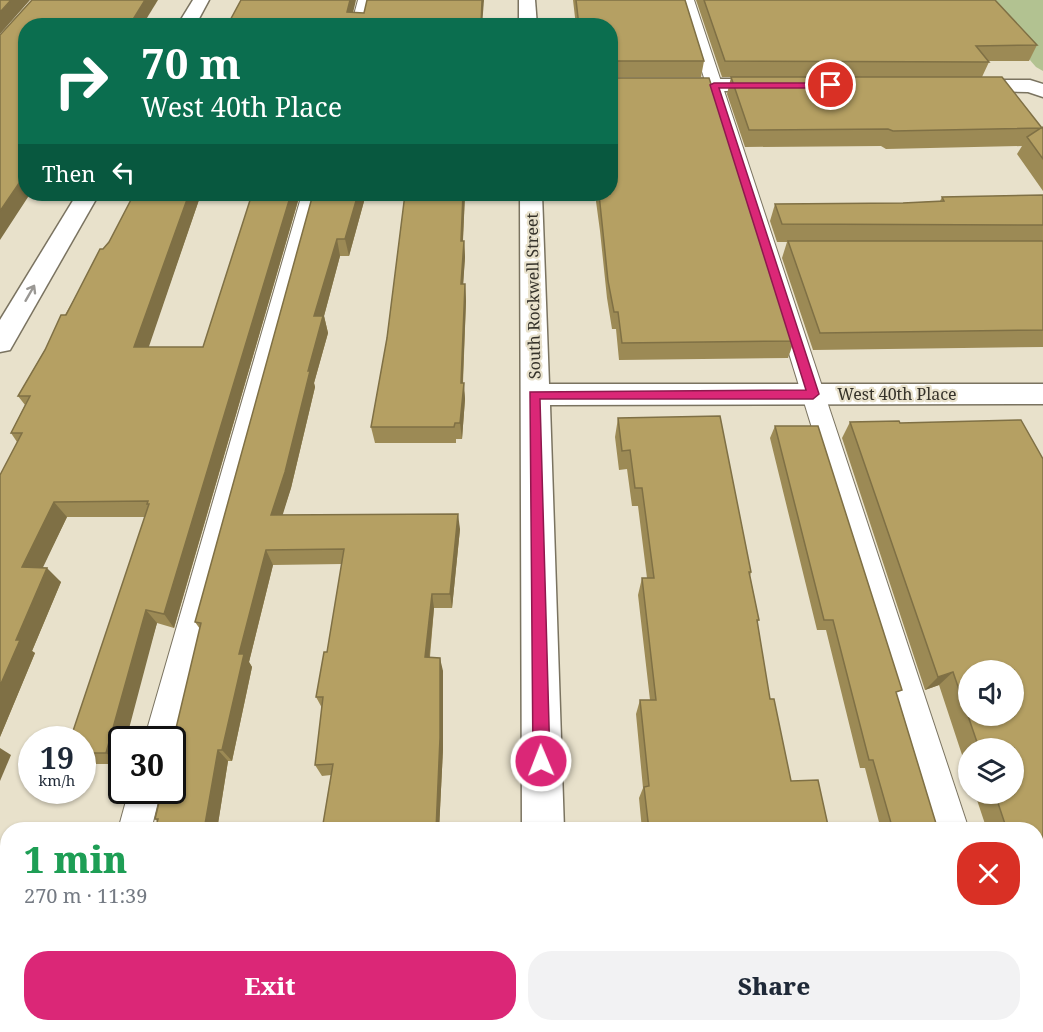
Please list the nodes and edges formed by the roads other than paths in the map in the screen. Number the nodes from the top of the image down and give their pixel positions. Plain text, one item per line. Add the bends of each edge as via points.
1 (201, 0) edge
2 (365, 0) edge
3 (527, 0) edge
4 (687, 0) edge
5 (191, 18) edge
6 (360, 18) edge
7 (528, 18) edge
8 (618, 85) edge
9 (714, 85) junction
10 (796, 85) edge
11 (947, 86) edge
12 (1036, 88) edge
13 (84, 201) edge
14 (309, 201) edge
15 (531, 201) edge
16 (0, 343) edge
17 (813, 394) junction
18 (1043, 394) edge
19 (534, 395) junction
20 (163, 726) edge
21 (141, 804) edge
22 (136, 822) edge
23 (543, 822) edge
24 (950, 822) edge

1 - 5 street
2 - 6 lane
3 - 7 street
4 - 9 lane
8 - 9 street
9 - 10 street
9 - 17 lane via 778,250
11 - 12 street
16 -> 13 street
14 - 20 lane
15 - 19 street, South Rockwell Street
17 - 18 street, West 40th Place
17 - 19 street, West 40th Place
17 - 24 lane
19 - 23 street, South Rockwell Street
21 - 22 lane

